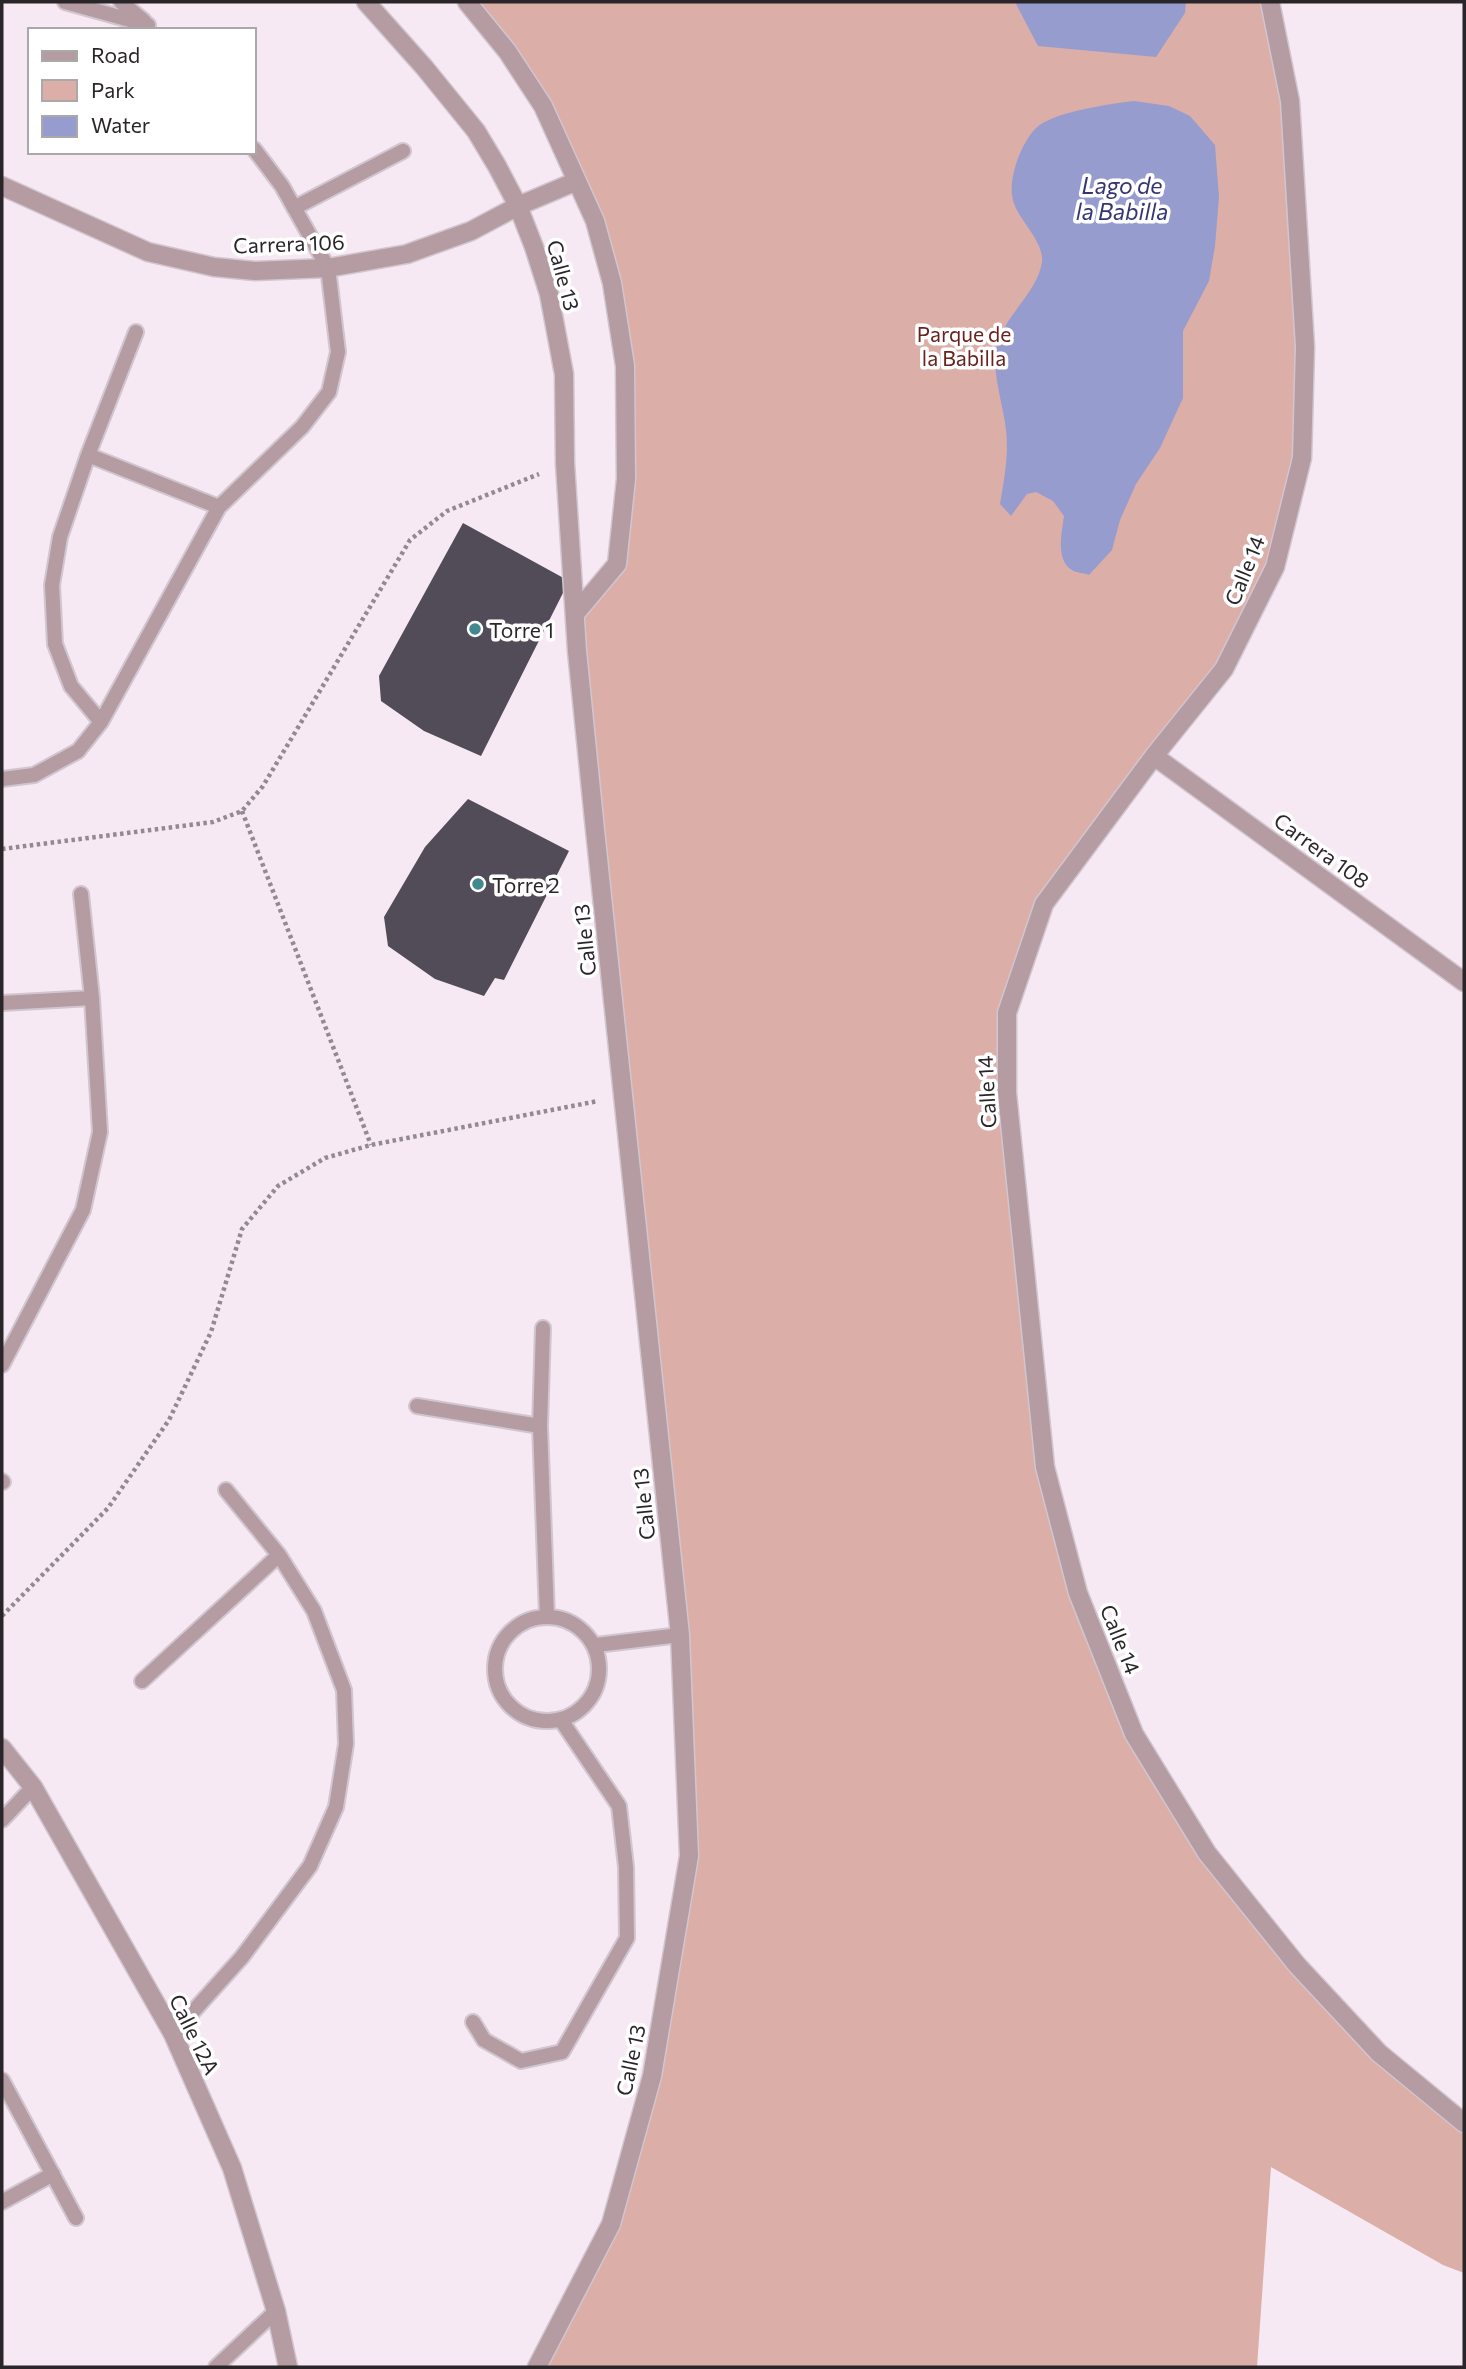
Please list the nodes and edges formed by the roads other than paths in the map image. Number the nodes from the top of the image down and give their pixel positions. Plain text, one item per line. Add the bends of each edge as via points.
1 (65, 2) edge
2 (121, 2) edge
3 (366, 2) edge
4 (467, 2) edge
5 (1270, 2) edge
6 (150, 27) edge
7 (403, 151) dead end
8 (256, 152) edge
9 (577, 181) junction
10 (2, 186) edge
11 (518, 206) junction
12 (294, 208) junction
13 (328, 268) junction
14 (136, 332) dead end
15 (88, 455) junction
16 (219, 507) junction
17 (575, 614) junction
18 (101, 722) junction
19 (1154, 756) junction
20 (2, 779) edge
21 (81, 894) dead end
22 (1464, 982) edge
23 (92, 998) junction
24 (2, 1003) edge
25 (543, 1328) dead end
26 (2, 1365) edge
27 (417, 1406) dead end
28 (540, 1426) junction
29 (226, 1490) dead end
30 (279, 1555) junction
31 (547, 1616) junction
32 (680, 1635) junction
33 (596, 1645) junction
34 (142, 1681) dead end
35 (561, 1720) junction
36 (2, 1748) edge
37 (33, 1787) junction
38 (2, 1820) edge
39 (473, 2022) dead end
40 (173, 2034) junction
41 (2, 2080) edge
42 (1464, 2123) edge
43 (53, 2174) junction
44 (2, 2202) edge
45 (76, 2218) dead end
46 (276, 2311) junction
47 (216, 2367) edge
48 (288, 2367) edge
49 (537, 2367) edge

1 - 6 lane
2 - 6 lane
3 - 11 street, Calle 13 via 476,131
4 - 9 street, Calle 13 via 543,106
5 - 19 street, Calle 14 via 1290,101 1305,346 1302,458 1275,567 1224,668
7 - 12 lane
8 - 12 lane
9 - 11 street, Carrera 106
9 - 17 street, Calle 13 via 595,221 612,283 625,366 626,479 617,564
10 - 13 street, Carrera 106 via 148,252 214,267
11 - 13 street, Carrera 106 via 471,231 407,254
11 - 17 street, Calle 13 via 549,294 564,374
12 - 13 lane
13 - 16 lane via 338,352 329,392 302,427
14 - 15 lane
15 - 16 lane
15 - 18 lane via 60,537 52,585 55,644 71,685
16 - 18 lane
17 - 32 street, Calle 13
18 - 20 lane via 78,751 34,775
19 - 22 street, Carrera 108
19 - 42 street, Calle 14 via 1044,904 1007,1013 1007,1093 1045,1467 1078,1593 1134,1734 1207,1853 1297,1965 1379,2053
21 - 23 lane
23 - 24 lane
23 - 26 lane via 100,1132 83,1210
25 - 28 lane
27 - 28 lane
28 - 31 lane
29 - 30 lane
30 - 34 lane
30 - 40 lane via 314,1611 344,1690 346,1744 337,1807 310,1866 235,1966
31 - 33 lane via 576,1623
31 - 35 lane via 523,1622 503,1639 494,1663 498,1688 513,1709 536,1721
32 - 33 lane
32 - 49 street, Calle 13 via 689,1856 652,2076 611,2224
33 - 35 lane via 600,1676 588,1704
35 - 39 lane via 619,1807 627,1938 562,2052 521,2061 484,2040
36 - 37 street, Calle 12A
37 - 38 lane
37 - 40 street, Calle 12A
40 - 46 street, Calle 12A via 232,2168
41 - 43 lane
43 - 44 lane
43 - 45 lane
46 - 47 lane
46 - 48 street, Calle 12A

